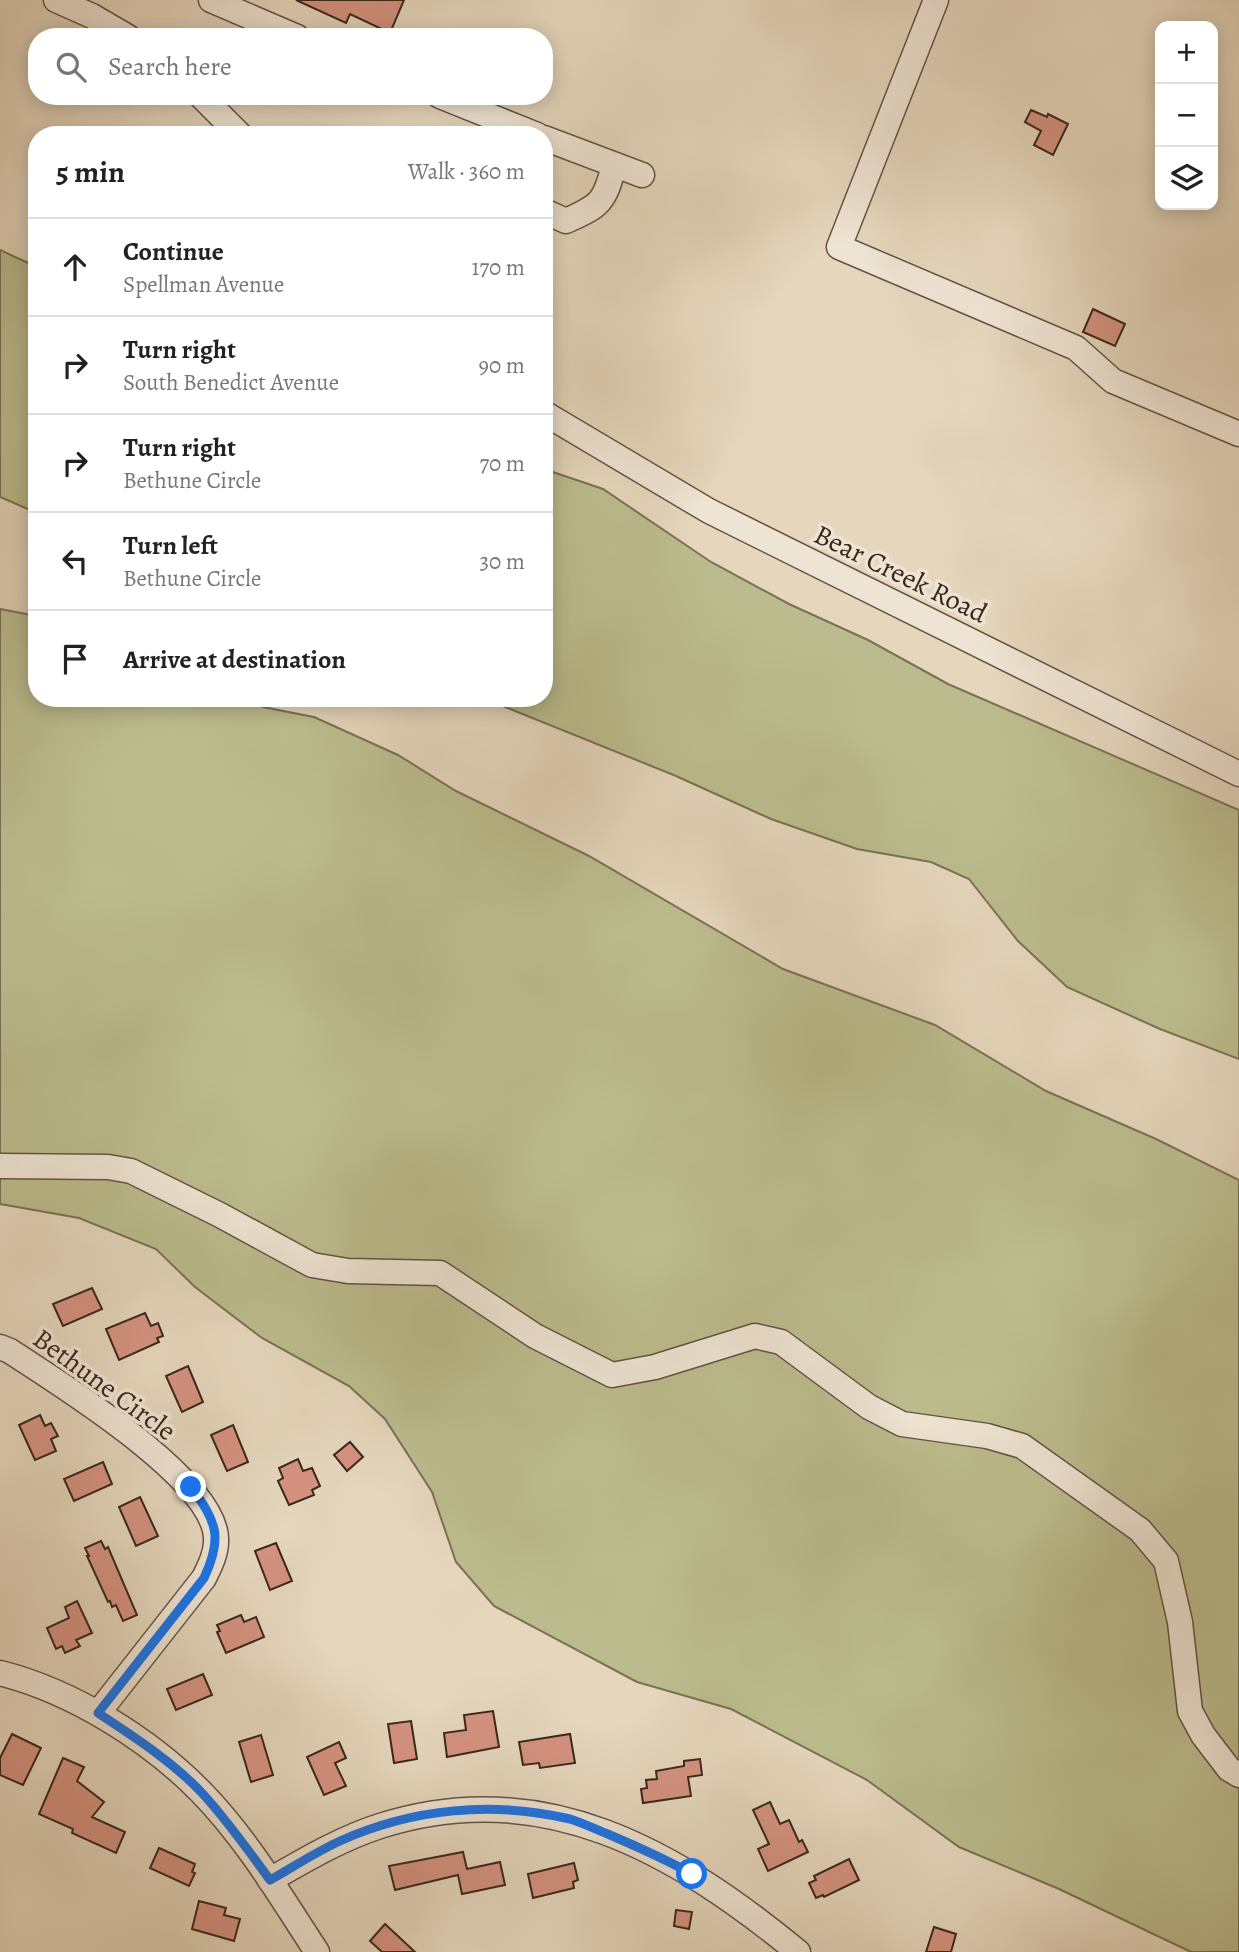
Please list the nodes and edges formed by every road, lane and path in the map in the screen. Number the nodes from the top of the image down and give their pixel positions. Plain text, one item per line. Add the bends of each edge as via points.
1 (57, 0) edge
2 (90, 0) edge
3 (211, 0) edge
4 (936, 0) edge
5 (111, 28) edge
6 (117, 28) edge
7 (276, 28) edge
8 (210, 105) edge
9 (462, 105) edge
10 (231, 126) edge
11 (515, 126) edge
12 (553, 141) edge
13 (614, 165) junction
14 (642, 175) dead end
15 (553, 215) edge
16 (553, 418) edge
17 (1239, 433) edge
18 (1239, 774) edge
19 (0, 1166) edge
20 (0, 1347) edge
21 (0, 1674) edge
22 (98, 1713) junction
23 (1239, 1775) edge
24 (270, 1880) junction
25 (317, 1952) edge
26 (797, 1952) edge

1 - 5 street
2 - 6 street
3 - 7 street
4 - 17 street via 839,247 1076,348 1113,381
8 - 10 street
9 - 11 street
12 - 13 street
13 - 14 street
13 - 15 street via 609,187 595,209 566,221
16 - 18 street, Bear Creek Road via 709,511
19 - 23 street via 131,1171 312,1265 348,1271 440,1273 535,1336 612,1375 655,1367 755,1336 781,1342 869,1407 902,1424 1023,1446 1140,1530 1166,1561 1180,1622 1190,1711 1229,1769
20 - 22 street, Bethune Circle via 89,1404 191,1487 207,1508 216,1537 214,1558 204,1578
21 - 22 street
22 - 24 street via 158,1754 201,1792
24 - 25 street
24 - 26 street via 340,1841 395,1822 464,1809 517,1810 573,1820 658,1856 749,1912

